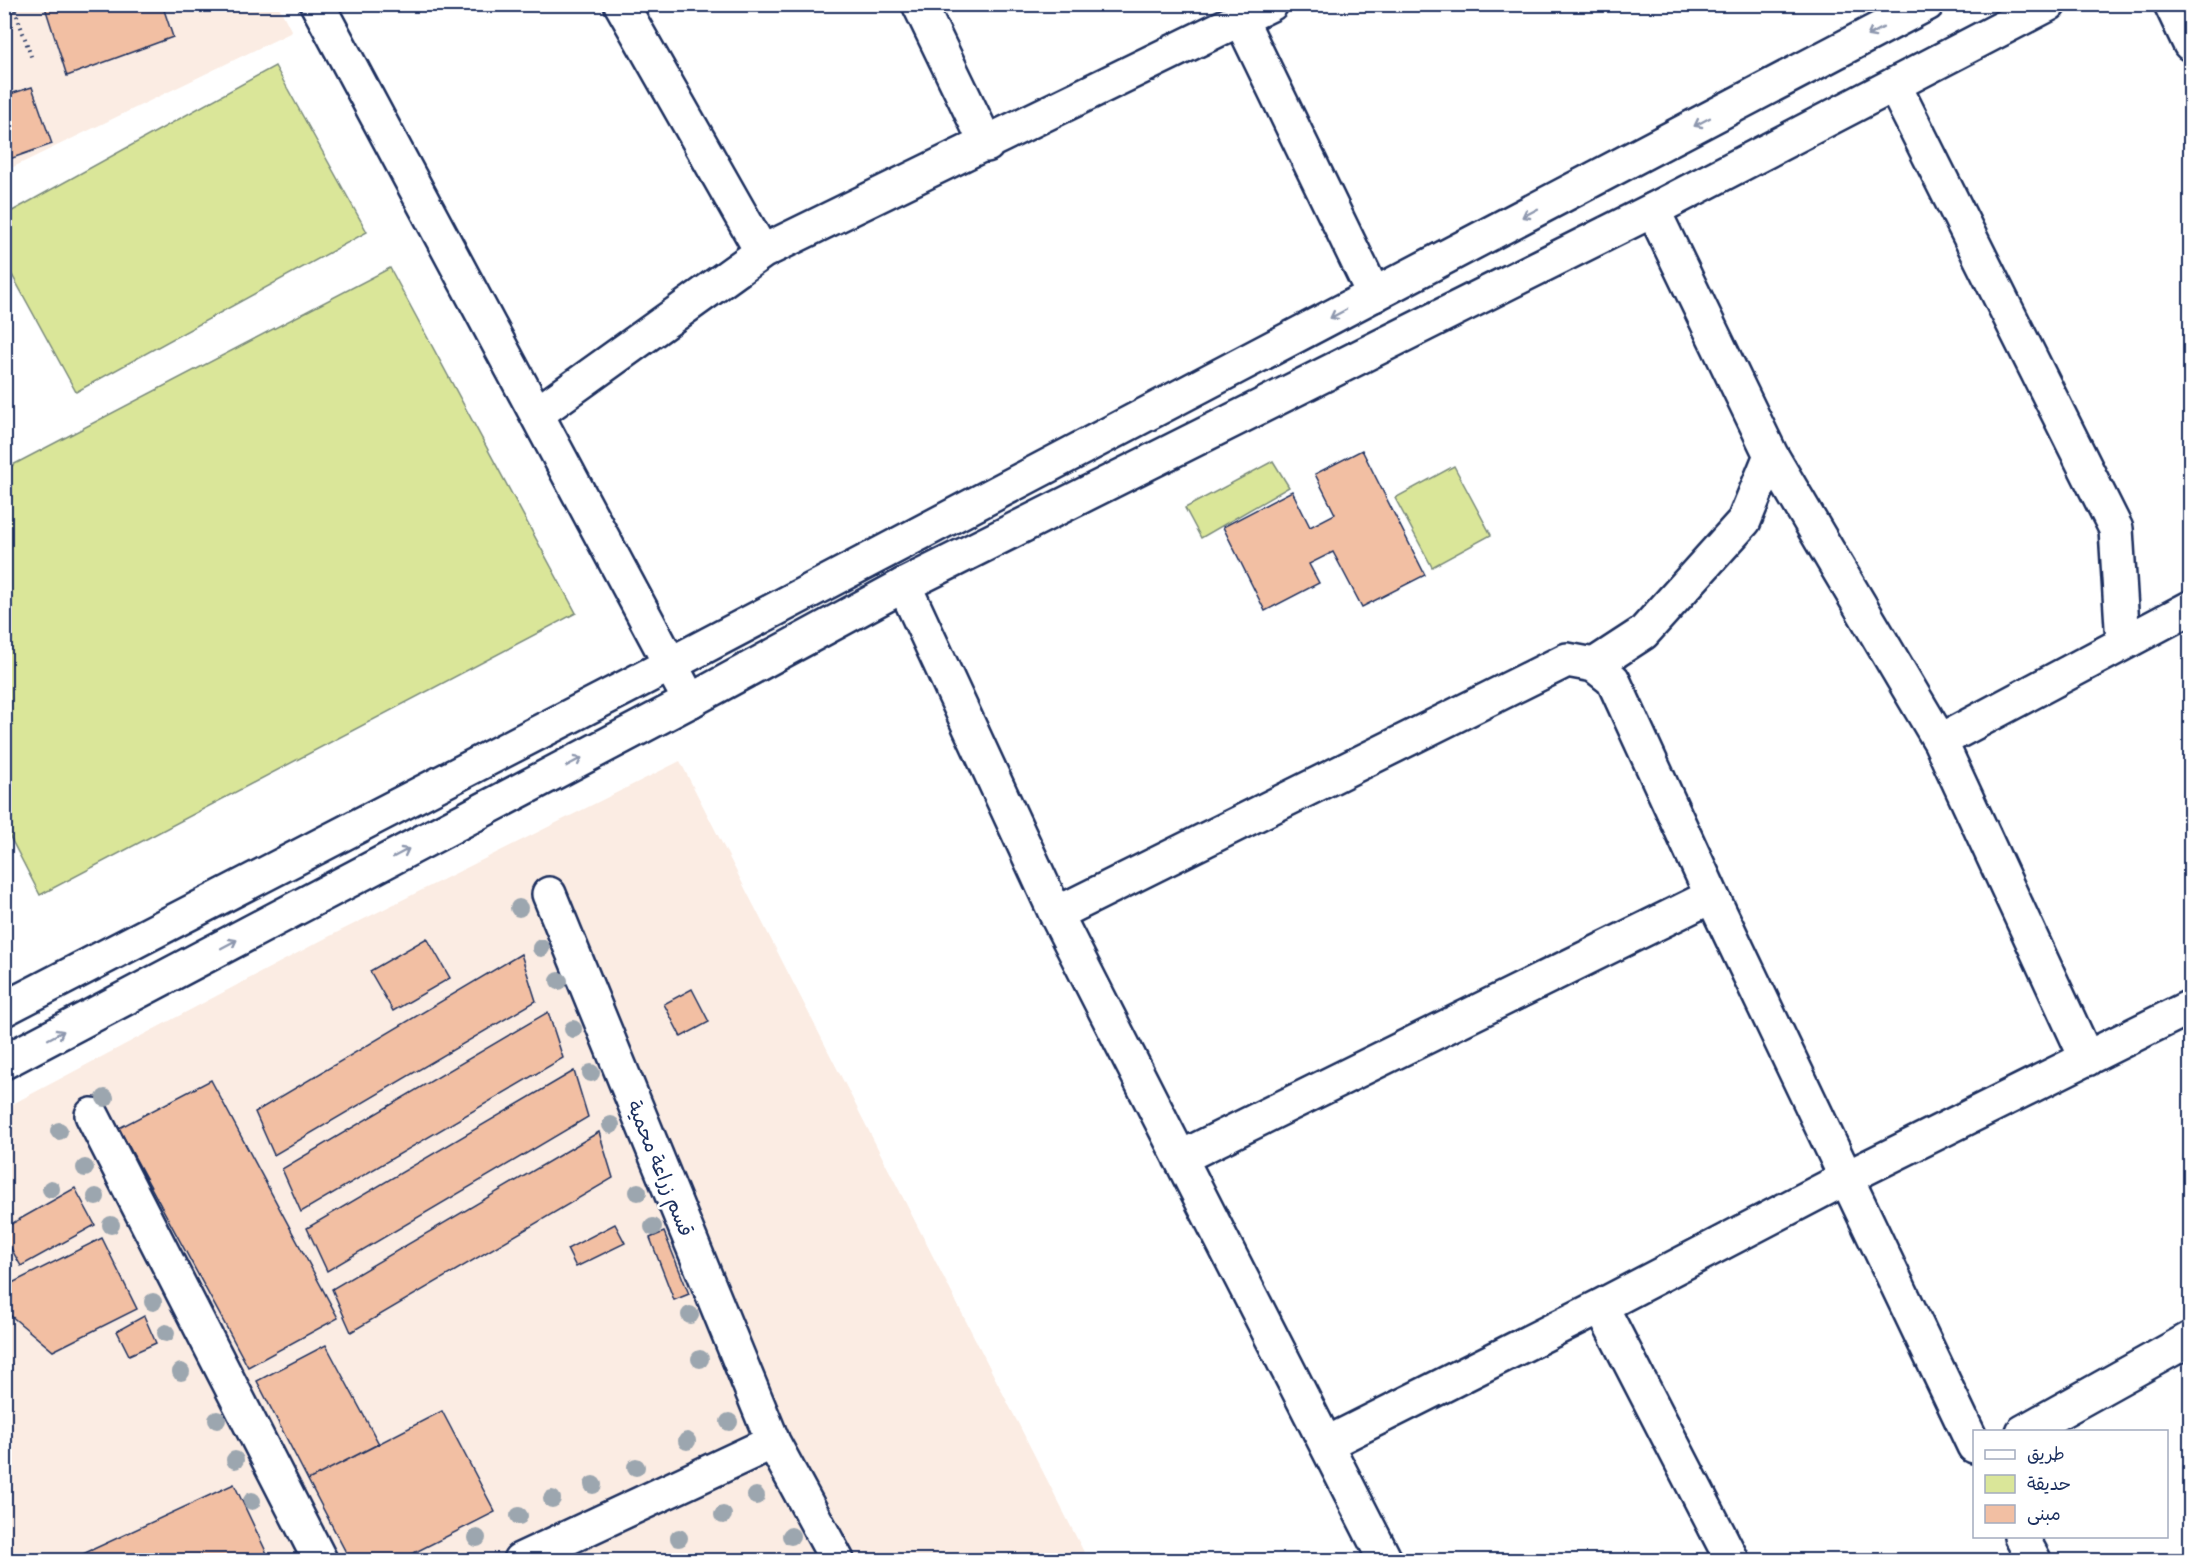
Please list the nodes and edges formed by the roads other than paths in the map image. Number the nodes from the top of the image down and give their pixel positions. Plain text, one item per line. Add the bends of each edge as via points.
1 (317, 4) edge
2 (621, 4) edge
3 (919, 4) edge
4 (1271, 4) edge
5 (2049, 4) edge
6 (2171, 4) edge
7 (1914, 8) edge
8 (1241, 20) junction
9 (2190, 44) edge
10 (1894, 85) junction
11 (987, 145) junction
12 (1653, 210) junction
13 (762, 252) junction
14 (1374, 295) junction
15 (537, 413) junction
16 (1772, 455) junction
17 (904, 585) junction
18 (2190, 608) edge
19 (2123, 643) junction
20 (671, 664) junction
21 (1594, 664) junction
22 (690, 701) junction
23 (1940, 741) junction
24 (549, 894) dead end
25 (1712, 896) junction
26 (1056, 914) junction
27 (2190, 1007) edge
28 (4, 1009) edge
29 (2087, 1059) junction
30 (4, 1062) edge
31 (92, 1115) dead end
32 (1180, 1158) junction
33 (1846, 1178) junction
34 (1601, 1306) junction
35 (2190, 1339) edge
36 (2025, 1430) edge
37 (773, 1442) junction
38 (1326, 1444) junction
39 (1973, 1444) edge
40 (2022, 1538) edge
41 (320, 1560) edge
42 (520, 1560) edge
43 (837, 1560) edge
44 (1385, 1560) edge
45 (1732, 1560) edge
46 (2034, 1560) edge

1 - 15 street
2 - 13 street
3 - 11 street
4 - 8 street
5 - 10 street
6 - 9 street
7 -> 14 street
8 - 11 street
8 - 14 street
10 - 12 street
10 - 19 street via 2116,529
11 - 13 street
12 - 16 street
12 - 17 street
13 - 15 street
14 -> 20 street
15 - 20 street
16 - 21 street via 1744,521 1643,633
16 - 23 street
17 - 22 street
17 - 26 street
18 - 19 street
19 - 23 street
20 - 22 street
20 - 28 street
21 - 25 street via 1614,680
21 - 26 street via 1567,660
30 -> 22 street
23 - 29 street
24 - 37 street, قسم زراعة محمية
25 - 32 street
25 - 33 street
26 - 32 street
27 - 29 street
29 - 33 street
31 - 41 street
32 - 38 street
33 - 34 street
33 - 39 street
34 - 38 street
34 - 45 street
35 - 36 street
37 - 42 street
37 - 43 street, قسم زراعة محمية
38 - 44 street
40 - 46 street

